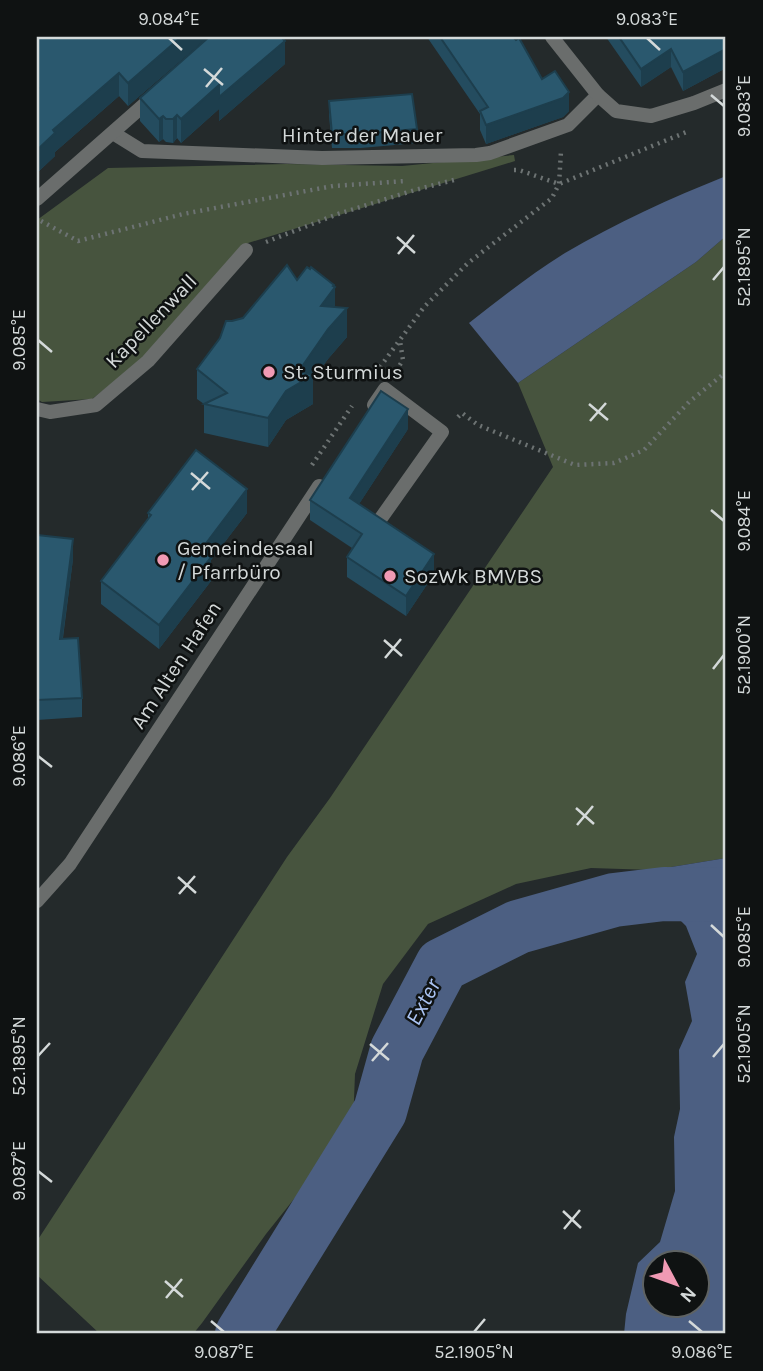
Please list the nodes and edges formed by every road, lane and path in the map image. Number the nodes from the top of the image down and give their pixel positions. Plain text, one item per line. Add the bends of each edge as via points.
1 (552, 37) edge
2 (162, 89) edge
3 (726, 90) edge
4 (598, 95) junction
5 (689, 130) dead end
6 (113, 133) junction
7 (562, 150) dead end
8 (519, 170) dead end
9 (422, 180) dead end
10 (409, 181) dead end
11 (559, 184) junction
12 (37, 199) edge
13 (37, 219) edge
14 (246, 250) joint
15 (726, 372) edge
16 (385, 389) junction
17 (37, 409) edge
18 (370, 411) edge
19 (442, 432) junction
20 (325, 478) edge
21 (379, 521) edge
22 (37, 901) edge

1 - 4 street
2 - 6 street
3 - 4 street via 651,116 616,111
4 - 6 street, Hinter der Mauer via 568,125 476,155 322,158 142,151
5 - 11 path
6 - 12 street
7 - 11 path
8 - 11 path
9 - 14 path via 460,178 338,214
10 - 13 path via 333,186 183,214 78,241
11 - 16 path via 552,198 468,263 424,307 400,340 403,360
14 - 17 street, Kapellenwall via 148,361 96,405 50,412
15 - 19 path via 689,402 644,450 614,463 575,465 478,425 462,412
16 - 18 street
16 - 19 street
19 - 21 street
20 - 22 street, Am Alten Hafen via 70,864

